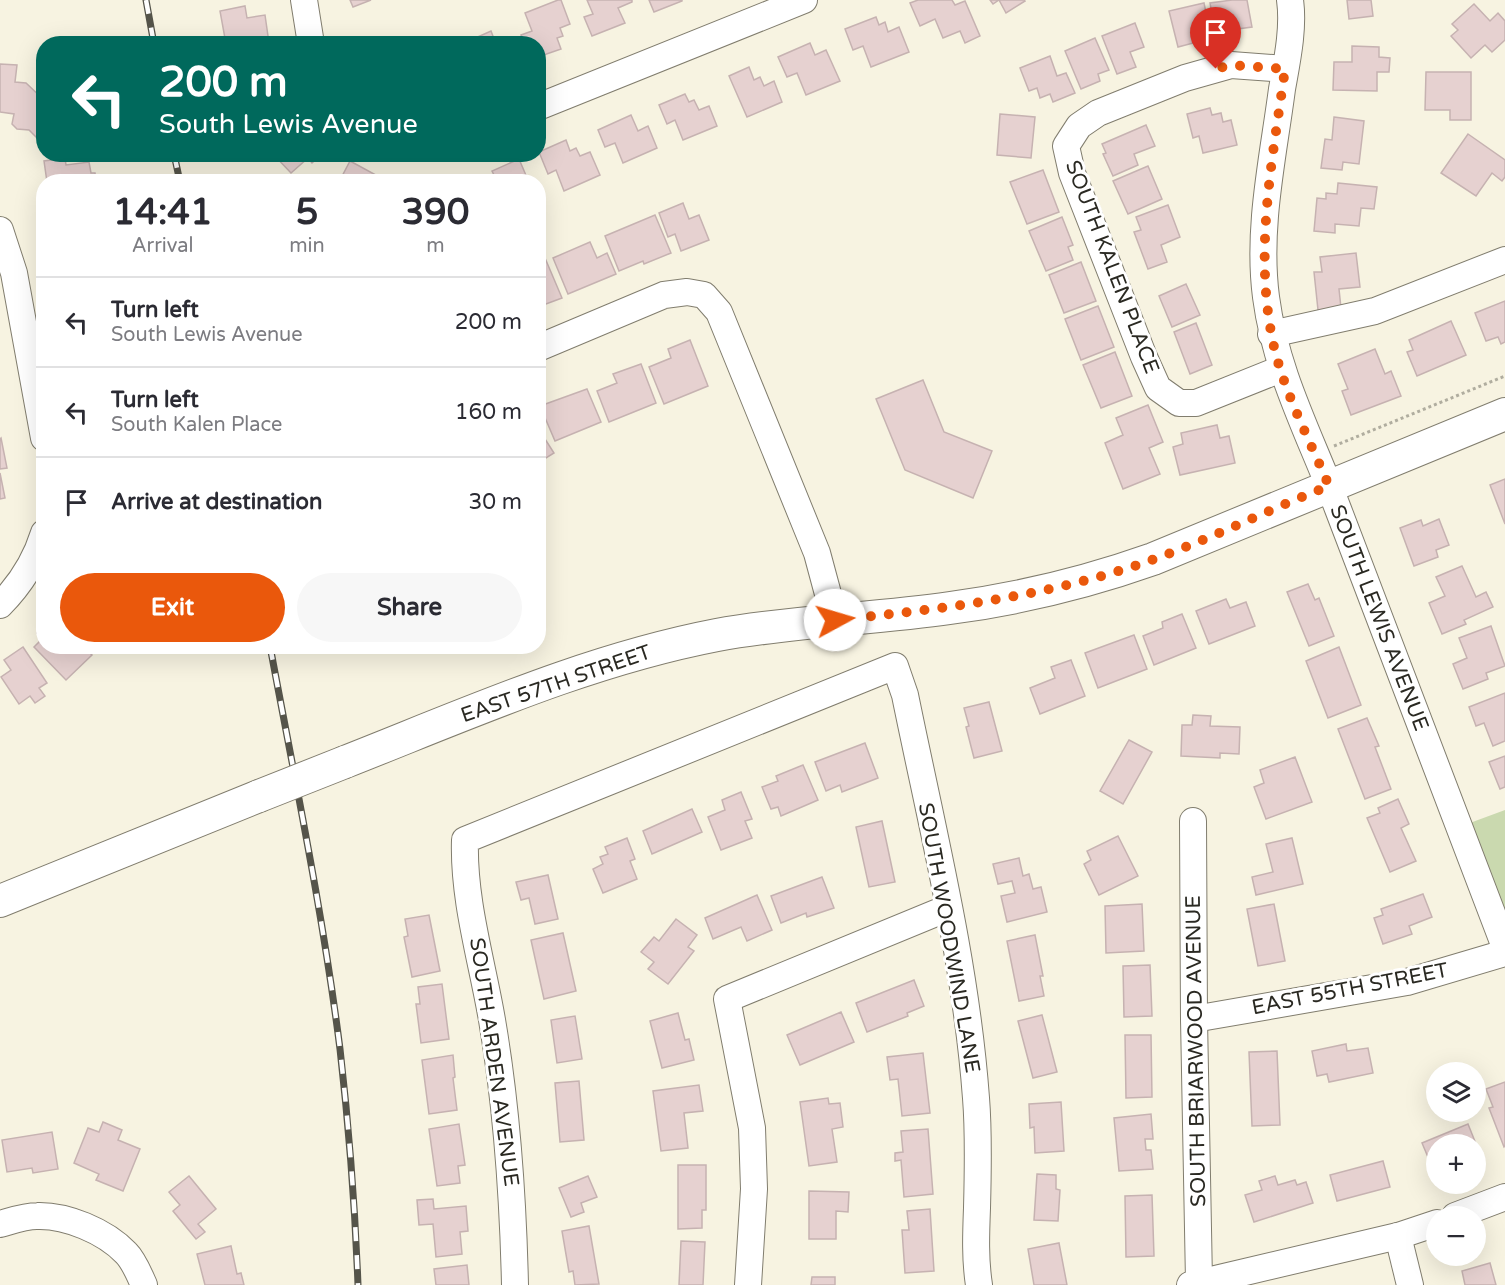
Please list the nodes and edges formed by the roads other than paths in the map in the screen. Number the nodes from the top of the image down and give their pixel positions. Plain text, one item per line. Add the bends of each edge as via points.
1 (304, 0) edge
2 (804, 0) edge
3 (1290, 0) edge
4 (311, 36) edge
5 (1285, 69) junction
6 (546, 104) edge
7 (0, 230) edge
8 (1505, 260) edge
9 (1271, 334) junction
10 (546, 345) edge
11 (1281, 369) junction
12 (36, 394) edge
13 (1505, 414) edge
14 (1329, 486) junction
15 (36, 556) edge
16 (0, 605) edge
17 (835, 620) junction
18 (895, 666) joint
19 (1193, 821) dead end
20 (0, 902) edge
21 (948, 909) junction
22 (1505, 947) edge
23 (1505, 954) edge
24 (1194, 1019) junction
25 (1505, 1197) edge
26 (1481, 1206) edge
27 (0, 1224) edge
28 (1426, 1227) edge
29 (1398, 1236) junction
30 (1194, 1283) edge
31 (144, 1285) edge
32 (515, 1285) edge
33 (748, 1285) edge
34 (979, 1285) edge
35 (1410, 1285) edge

1 - 4 street
2 - 6 street
3 - 5 street, SOUTH LEWIS AVENUE
5 - 9 street, SOUTH LEWIS AVENUE via 1264,216 1264,271
5 - 11 street, SOUTH KALEN PLACE via 1231,65 1185,78 1098,113 1079,126 1066,146 1072,172 1158,388 1179,403 1196,403
7 - 12 street via 14,273
8 - 9 street via 1375,311
9 - 11 street, SOUTH LEWIS AVENUE
10 - 17 street via 664,295 704,295 719,312 795,499 817,554
11 - 14 street, SOUTH LEWIS AVENUE
13 - 14 main road, EAST 57TH STREET
14 - 17 main road, EAST 57TH STREET via 1122,570 992,601
14 - 22 street, SOUTH LEWIS AVENUE
15 - 16 street via 19,586
17 - 20 main road, EAST 57TH STREET, bridge via 718,635 617,660 543,684
18 - 21 street, SOUTH WOODWIND LANE via 905,695
18 - 32 street, SOUTH ARDEN AVENUE via 465,840 464,870 492,1023 511,1179
19 - 24 street, SOUTH BRIARWOOD AVENUE
21 - 33 street via 727,999 752,1128 754,1189
21 - 34 street, SOUTH WOODWIND LANE via 968,1019 976,1098
23 - 24 street, EAST 55TH STREET via 1407,982
24 - 30 street, SOUTH BRIARWOOD AVENUE
25 - 26 street
27 - 31 street via 36,1216 64,1220 91,1230 127,1254
28 - 29 street
29 - 30 street
29 - 35 street

